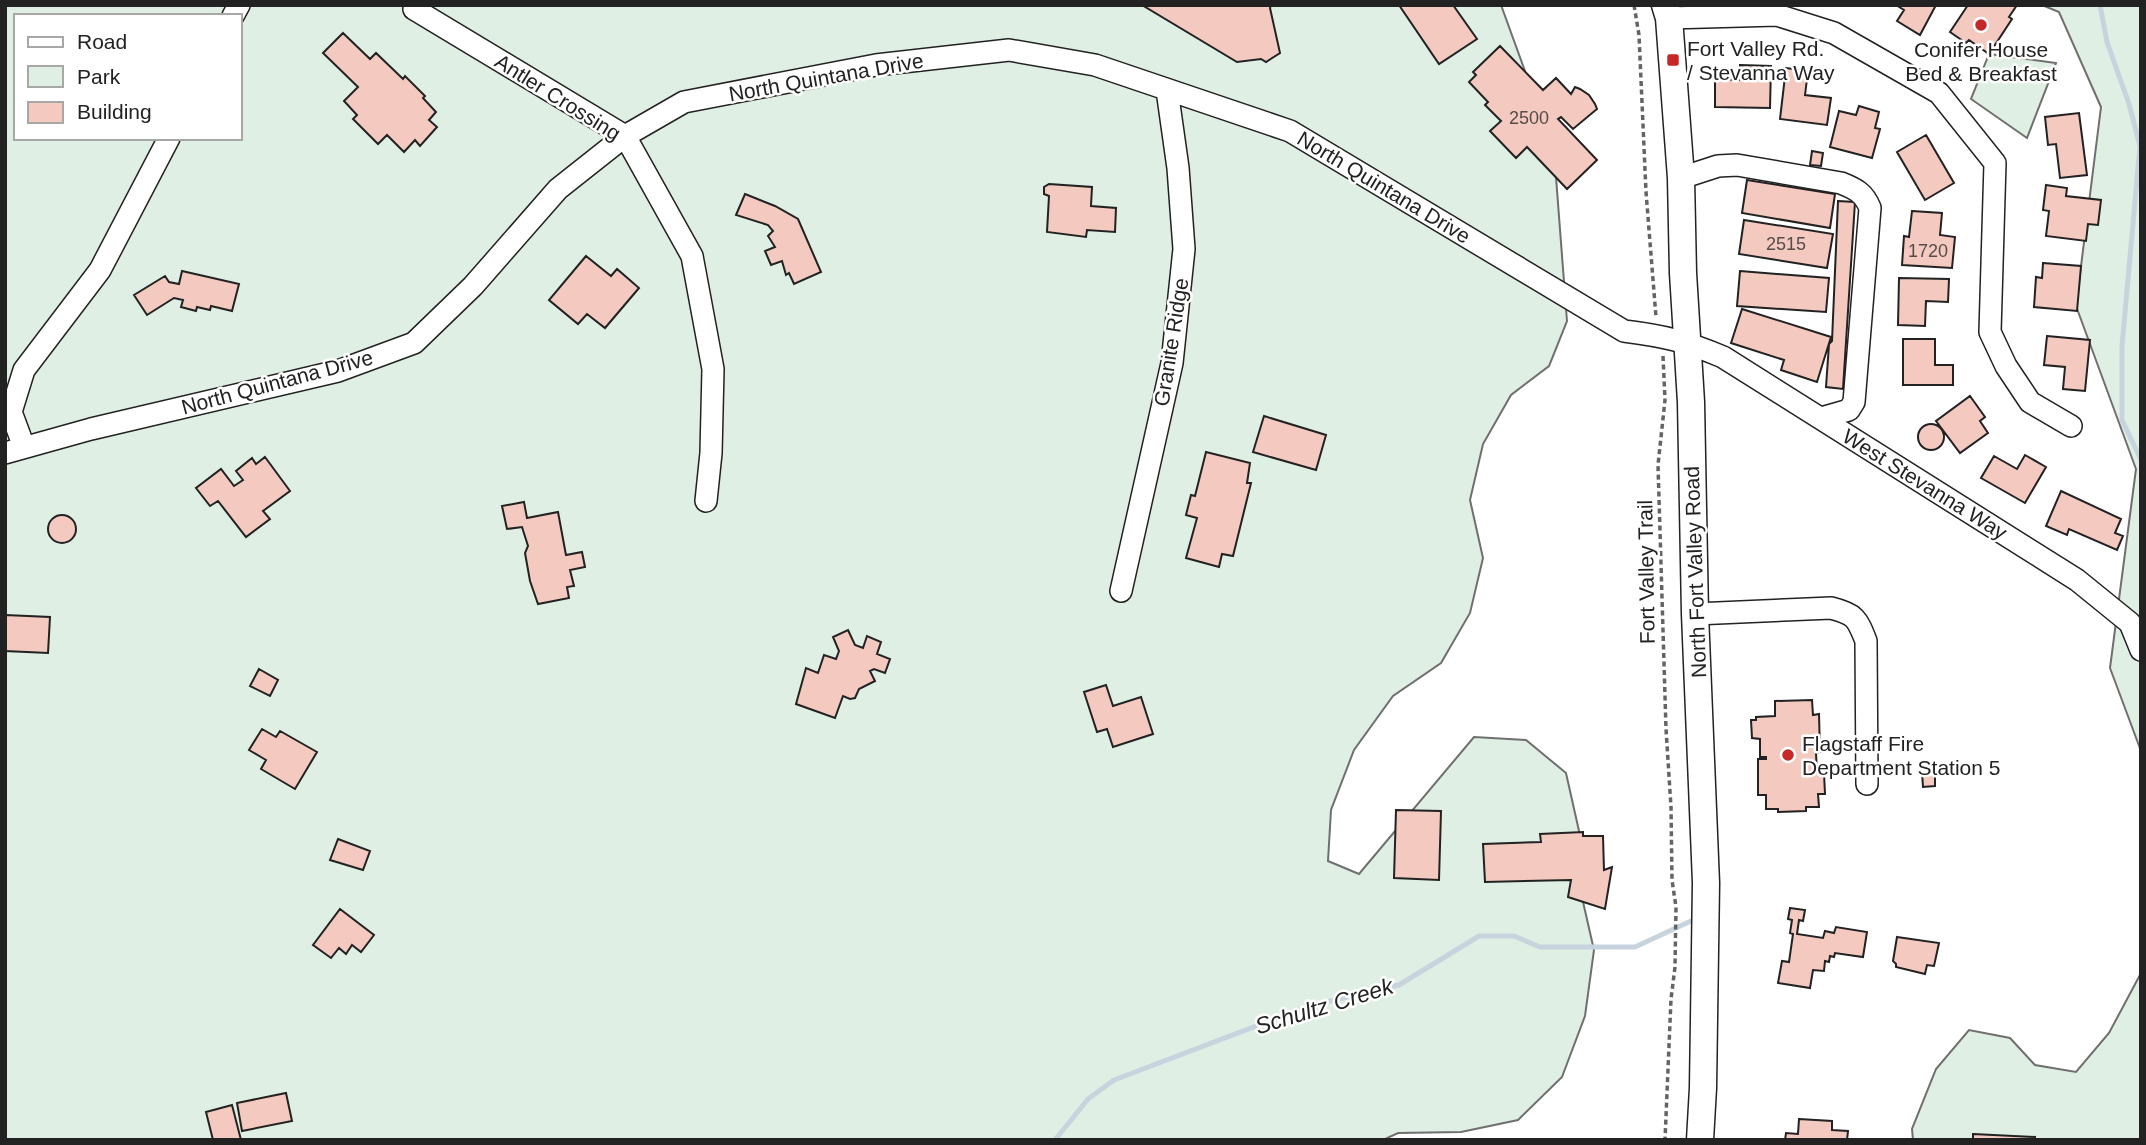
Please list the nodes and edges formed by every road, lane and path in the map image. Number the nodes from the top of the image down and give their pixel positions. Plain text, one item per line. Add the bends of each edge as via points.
1 (1634, 5) edge
2 (414, 9) dead end
3 (1667, 11) edge
4 (1167, 90) junction
5 (625, 136) junction
6 (168, 140) edge
7 (1681, 178) junction
8 (1660, 335) junction
9 (1687, 342) junction
10 (1821, 418) junction
11 (2071, 426) dead end
12 (14, 450) edge
13 (706, 501) dead end
14 (1121, 591) dead end
15 (1695, 614) junction
16 (2141, 650) edge
17 (1867, 784) dead end
18 (1665, 1140) edge
19 (1700, 1140) edge

1 - 8 path, Fort Valley Trail via 1654,306
2 - 5 street, Antler Crossing
3 - 7 main road, North Fort Valley Road
3 - 11 street via 1777,15 1834,33 1939,93 1995,163 1990,332 2030,401
4 - 5 street, North Quintana Drive via 1095,65 1009,51 876,65 684,102
4 - 8 street, North Quintana Drive via 1290,131 1624,331
4 - 14 street, Granite Ridge via 1184,249 1172,363
5 - 12 street, North Quintana Drive via 558,189 414,343 338,371
5 - 13 street, Antler Crossing via 692,256 713,369
6 - 12 street via 100,270 24,370 11,412
7 - 9 main road, North Fort Valley Road
7 - 10 street via 1737,164 1841,183 1865,196 1870,208 1854,402 1849,410
8 - 9 street, North Quintana Drive
8 - 18 path, Fort Valley Trail via 1665,400 1658,465 1676,907
9 - 10 street, West Stevanna Way via 1723,357
9 - 15 main road, North Fort Valley Road
10 - 16 street, West Stevanna Way via 2077,580 2130,622
15 - 17 street via 1831,608 1851,613 1866,641
15 - 19 main road, North Fort Valley Road via 1706,883

